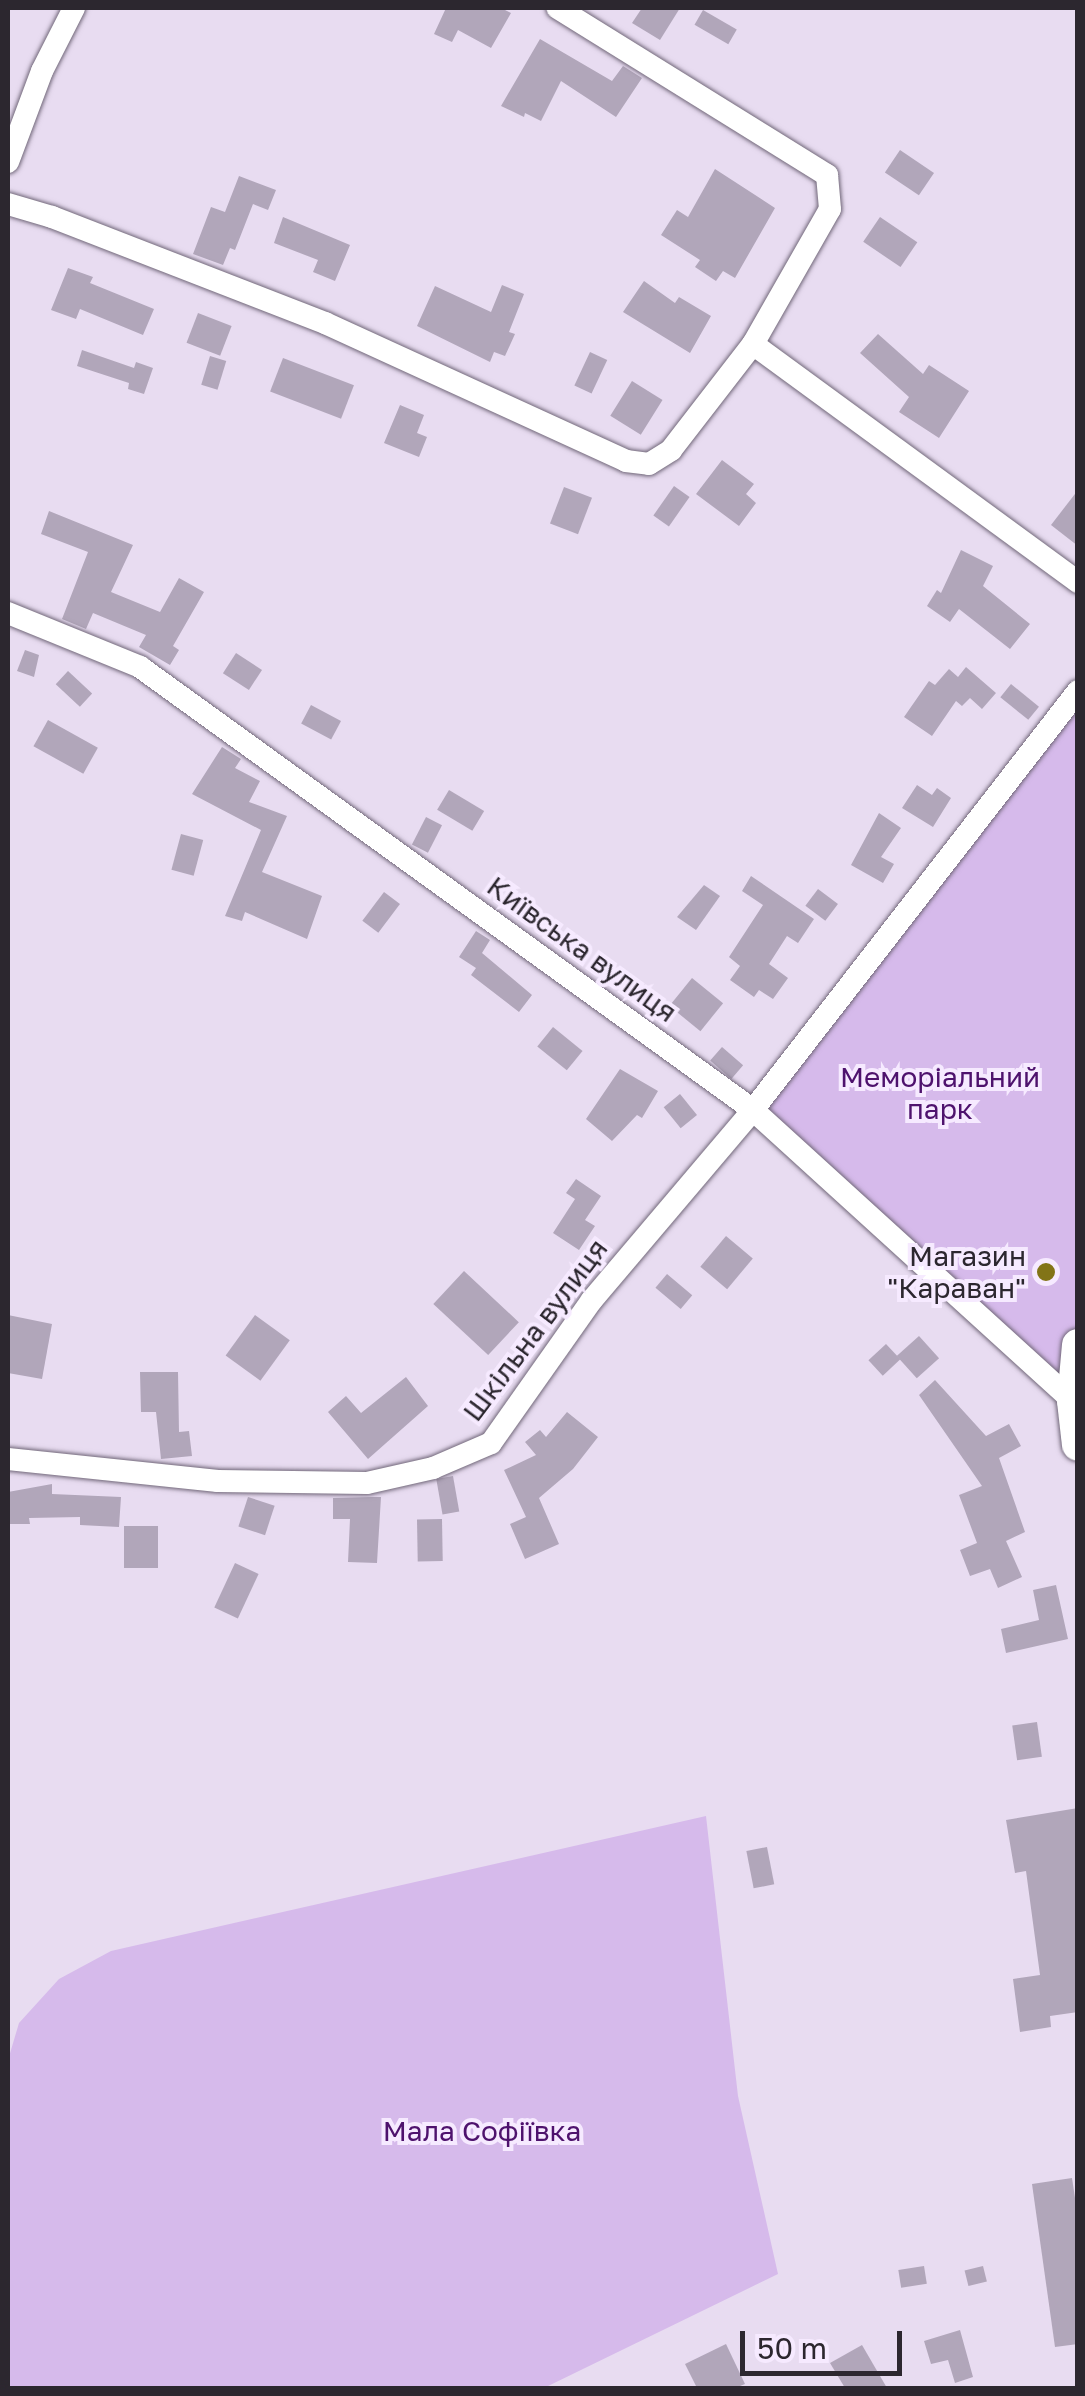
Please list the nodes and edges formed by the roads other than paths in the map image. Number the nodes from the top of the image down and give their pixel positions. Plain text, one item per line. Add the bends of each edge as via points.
1 (74, 8) edge
2 (558, 8) edge
3 (8, 162) edge
4 (8, 204) edge
5 (753, 344) junction
6 (1078, 582) edge
7 (8, 613) edge
8 (1078, 691) edge
9 (754, 1110) junction
10 (1078, 1345) edge
11 (1074, 1402) junction
12 (1078, 1445) edge
13 (8, 1458) edge

1 - 3 street
2 - 5 street via 827,175 830,209
4 - 5 street via 325,324 626,462 648,464 671,450
5 - 6 street
7 - 9 street, Київська вулиця via 140,667
8 - 9 street, Шкільна вулиця
9 - 11 street, Київська вулиця
9 - 13 street, Шкільна вулиця via 592,1300 491,1443 433,1468 367,1482 218,1481
10 - 11 main road
11 - 12 main road

